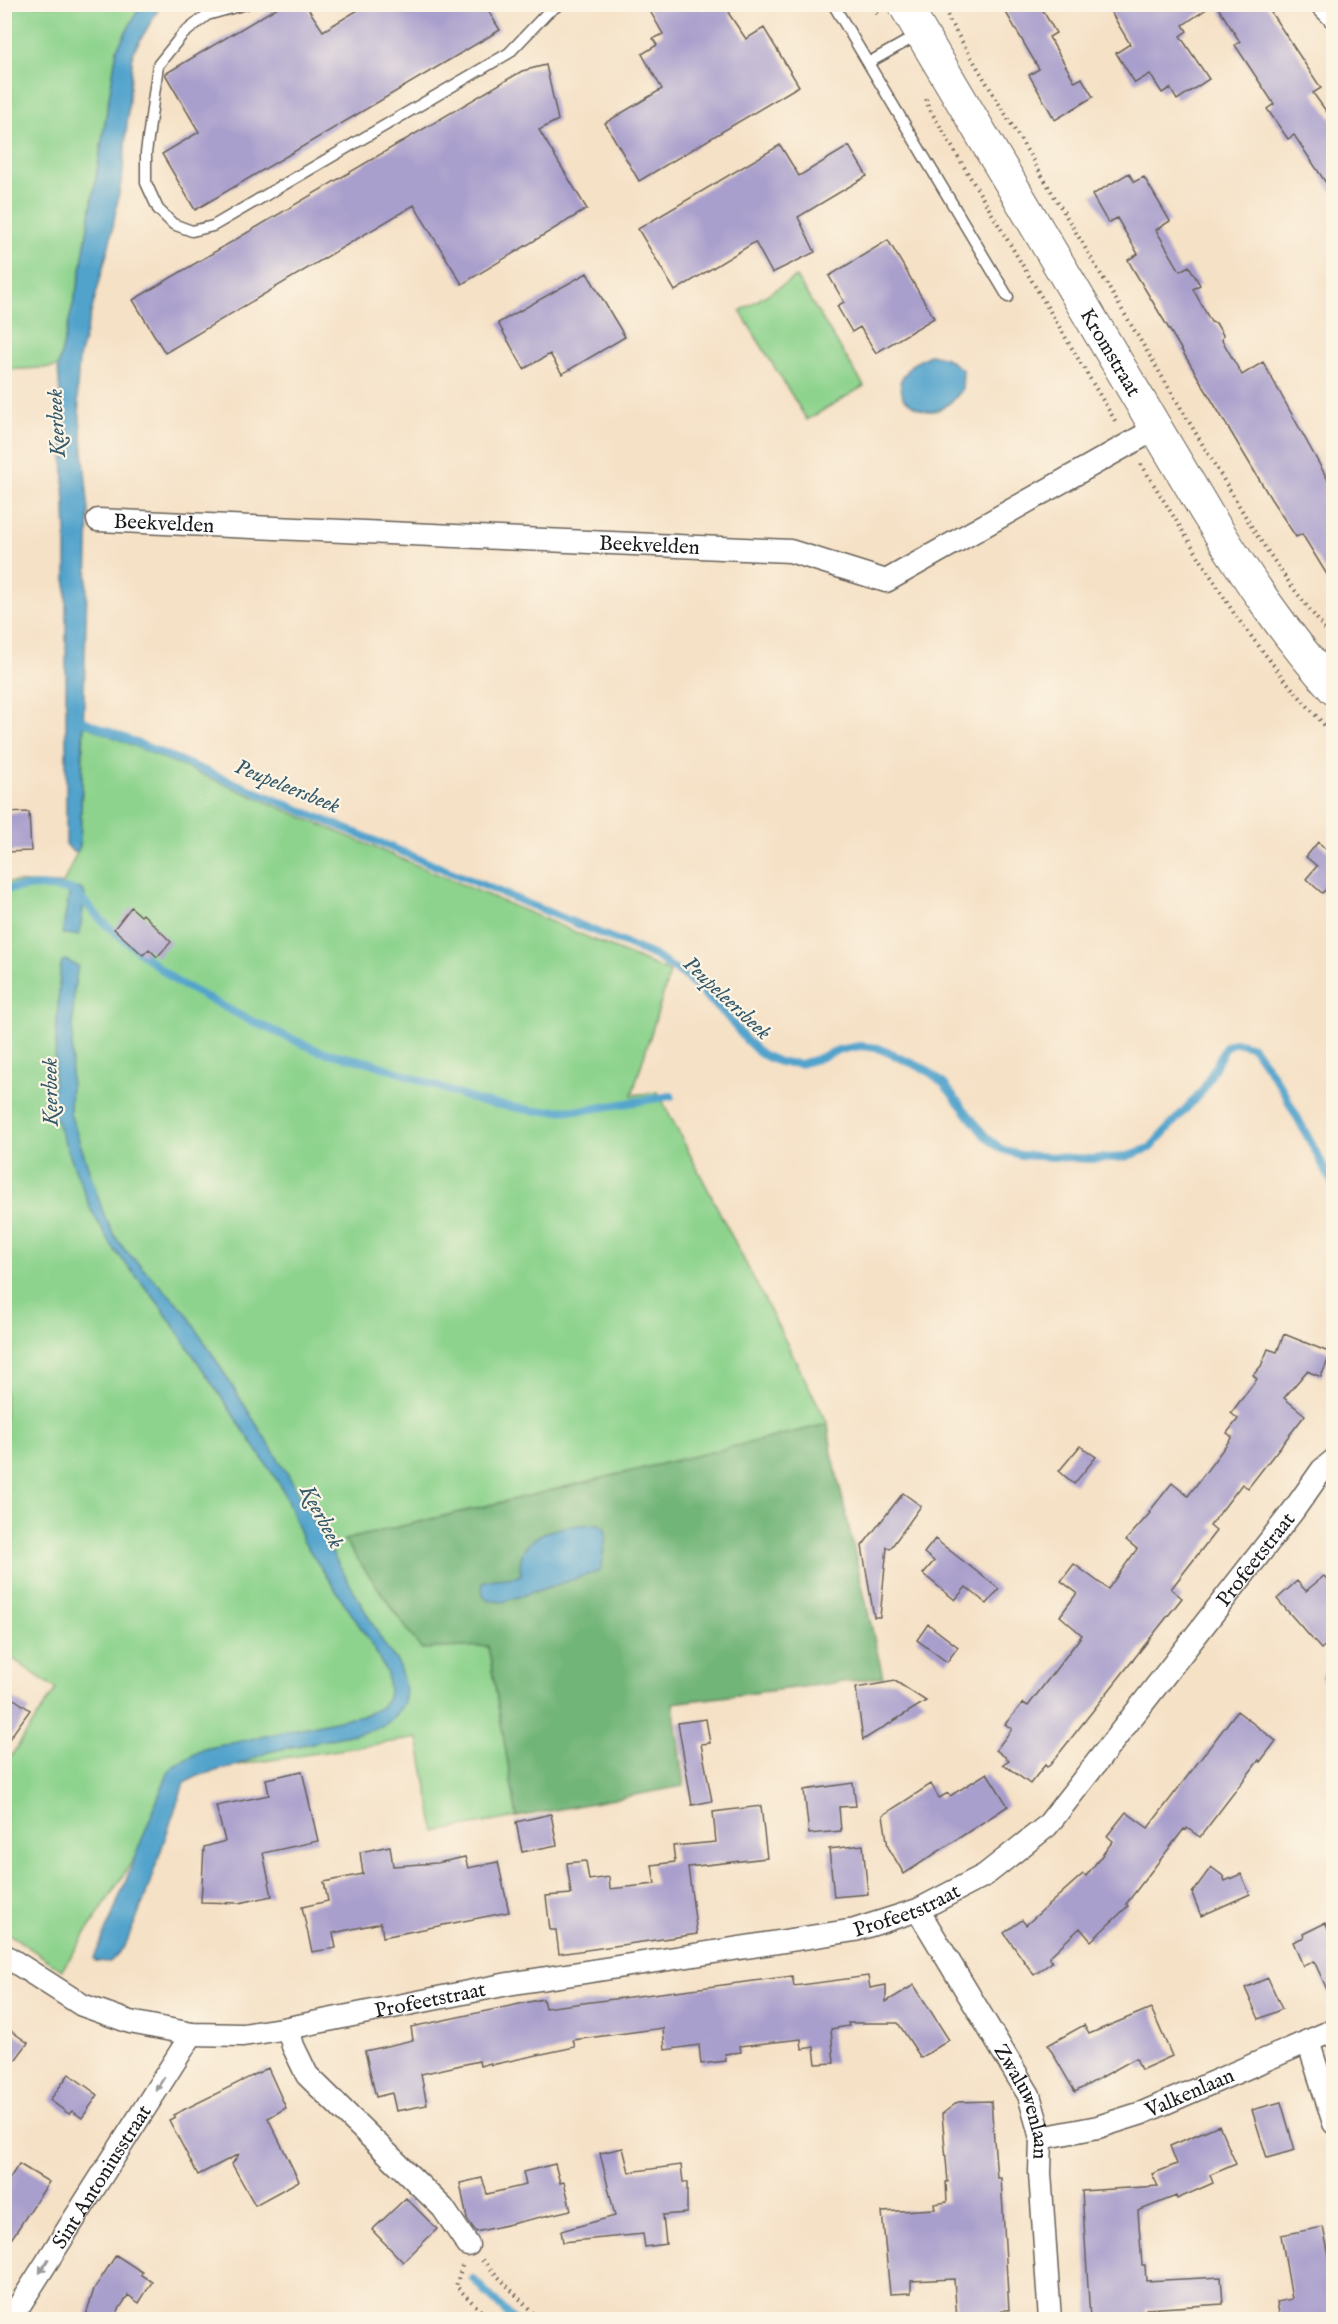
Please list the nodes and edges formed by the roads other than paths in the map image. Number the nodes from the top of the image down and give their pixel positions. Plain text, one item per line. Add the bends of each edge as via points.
1 (246, 4) edge
2 (560, 4) edge
3 (833, 4) edge
4 (904, 4) edge
5 (1321, 4) edge
6 (544, 8) edge
7 (1334, 17) edge
8 (921, 33) junction
9 (868, 63) junction
10 (1008, 297) dead end
11 (1157, 428) junction
12 (98, 520) dead end
13 (1334, 689) edge
14 (1334, 1460) edge
15 (918, 1910) junction
16 (4, 1954) edge
17 (288, 2028) junction
18 (1334, 2030) edge
19 (192, 2034) junction
20 (1308, 2041) junction
21 (1334, 2123) edge
22 (1041, 2138) junction
23 (468, 2245) road end
24 (10, 2319) edge
25 (1050, 2319) edge

1 - 6 lane via 207,15 182,35 158,65 146,153 146,183 158,208 173,224 192,231 213,226 509,52
2 - 6 lane
3 - 9 lane
4 - 8 main road, Kromstraat
5 - 7 street
8 - 9 lane
8 - 11 main road, Kromstraat
9 - 10 lane
11 - 12 street, Beekvelden via 886,581 790,551
11 - 13 main road, Kromstraat via 1255,591
14 - 15 street, Profeetstraat via 1322,1470 1047,1826 985,1875
15 - 17 street, Profeetstraat via 855,1930 508,1984
15 - 22 street, Zwaluwenlaan via 1029,2095
16 - 19 street, Profeetstraat via 82,2005 130,2022
17 - 19 street, Profeetstraat via 243,2035
17 - 23 street via 307,2075 443,2208
18 - 20 street, Valkenlaan
19 -> 24 street, Sint Antoniusstraat
20 - 21 street
20 - 22 street, Valkenlaan via 1142,2113 1098,2127
22 - 25 street, Zwaluwenlaan

